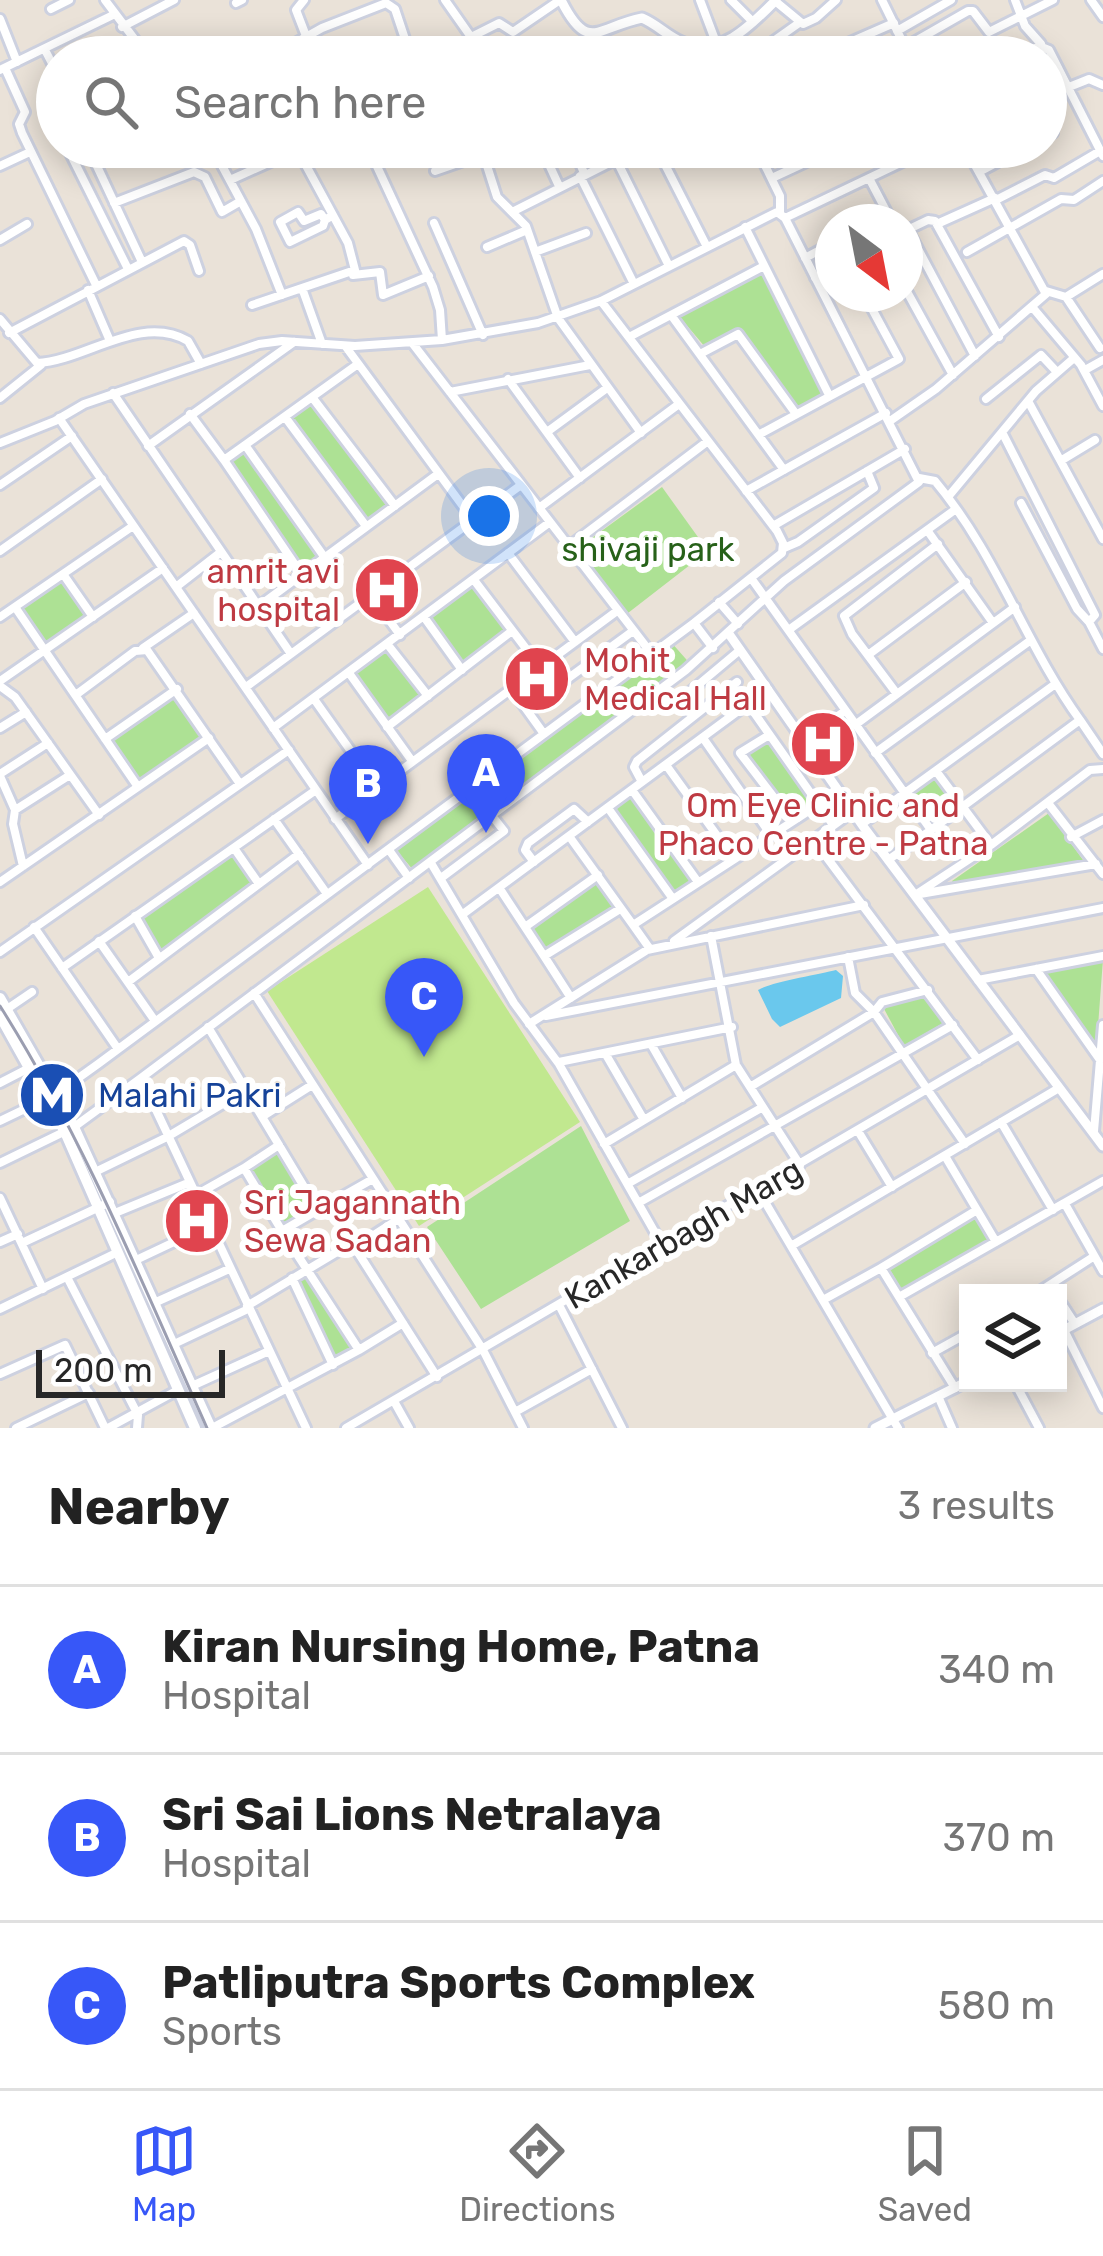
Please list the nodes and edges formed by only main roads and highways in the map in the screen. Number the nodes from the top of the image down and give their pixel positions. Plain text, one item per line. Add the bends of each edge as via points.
1 (2, 1008) edge
2 (51, 1097) junction
3 (108, 1208) junction
4 (195, 1428) edge
5 (211, 1428) edge

1 - 2 main road
1 - 2 main road
2 - 3 main road
3 - 4 main road via 118,1252
3 - 5 main road

